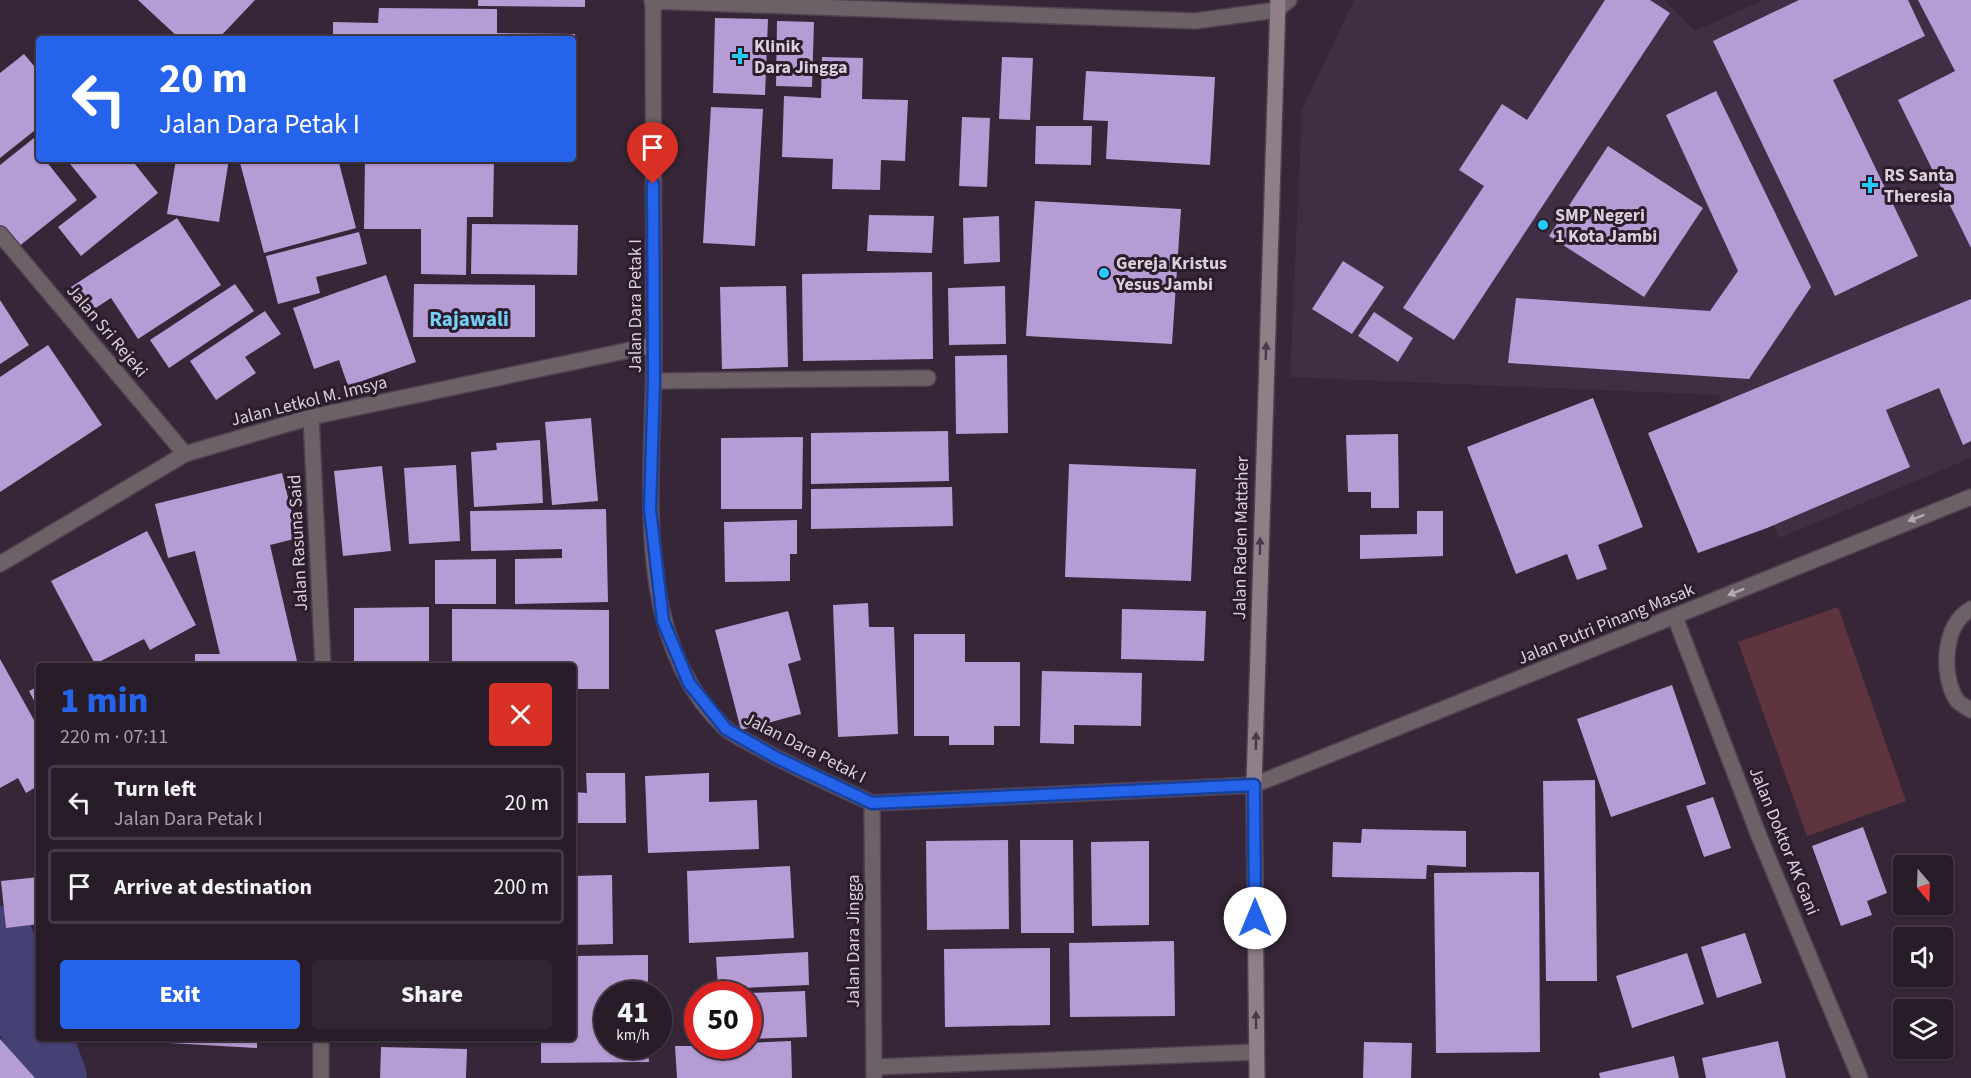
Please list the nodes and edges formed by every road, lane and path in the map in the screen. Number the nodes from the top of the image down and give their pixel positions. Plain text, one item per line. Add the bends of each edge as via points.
1 (652, 0) edge
2 (1289, 0) edge
3 (1277, 5) edge
4 (0, 234) edge
5 (654, 345) junction
6 (928, 378) dead end
7 (654, 381) junction
8 (310, 417) junction
9 (185, 454) junction
10 (1971, 497) edge
11 (0, 564) edge
12 (1971, 609) edge
13 (1675, 617) junction
14 (323, 663) edge
15 (1971, 710) edge
16 (1254, 785) junction
17 (872, 803) junction
18 (321, 1041) edge
19 (1256, 1052) junction
20 (874, 1073) edge
21 (321, 1078) edge
22 (1257, 1078) edge
23 (1860, 1078) edge

1 - 3 street via 1195,21
1 - 5 street, Jalan Dara Petak I
2 - 3 street
16 -> 3 main road, Jalan Raden Mattaher
4 - 9 street, Jalan Sri Rejeki
5 - 7 street, Jalan Dara Petak I
5 - 8 street, Jalan Letkol M. Imsya
6 - 7 street
7 - 17 street, Jalan Dara Petak I via 650,509 663,621 689,683 726,729
8 - 9 street, Jalan Letkol M. Imsya
8 - 14 street, Jalan Rasuna Said
9 - 11 street, Jalan Letkol M. Imsya
10 -> 13 street, Jalan Putri Pinang Masak
12 - 15 street via 1964,613 1949,642 1946,672 1956,701
13 - 16 street, Jalan Putri Pinang Masak
13 - 23 street, Jalan Doktor AK Gani via 1759,836
16 - 17 street, Jalan Dara Petak I
19 -> 16 main road, Jalan Raden Mattaher
17 - 20 street, Jalan Dara Jingga
18 - 21 street
19 - 20 street
19 - 22 main road, Jalan Raden Mattaher

